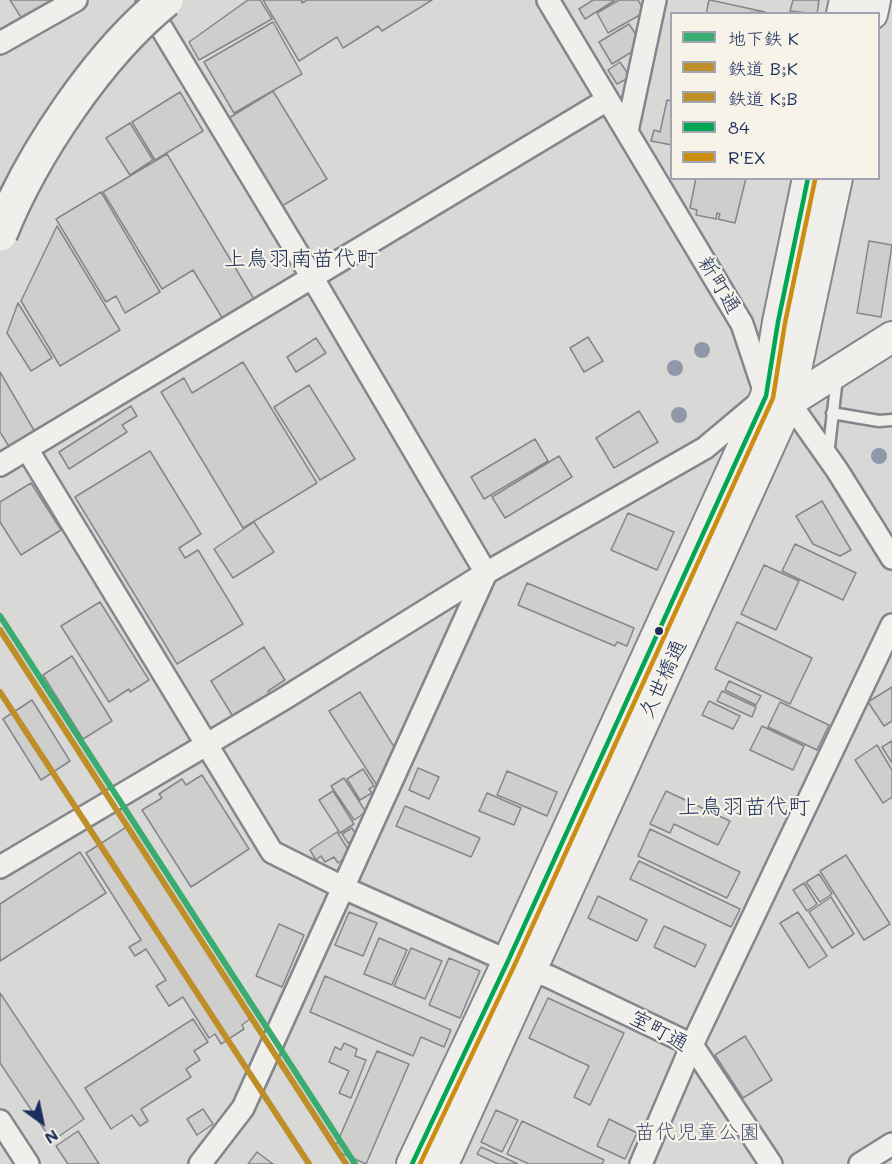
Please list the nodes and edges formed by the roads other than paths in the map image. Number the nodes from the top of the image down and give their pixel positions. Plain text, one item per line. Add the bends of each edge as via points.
1 (76, 0) edge
2 (145, 0) edge
3 (166, 0) edge
4 (548, 0) edge
5 (656, 0) edge
6 (0, 43) edge
7 (607, 100) junction
8 (627, 131) junction
9 (808, 180) edge
10 (836, 180) edge
11 (0, 234) edge
12 (312, 277) junction
13 (892, 338) edge
14 (838, 371) junction
15 (778, 399) junction
16 (832, 413) junction
17 (892, 420) edge
18 (27, 448) junction
19 (828, 458) junction
20 (0, 465) edge
21 (892, 558) edge
22 (486, 573) junction
23 (892, 625) edge
24 (205, 746) junction
25 (0, 867) edge
26 (344, 888) junction
27 (519, 965) junction
28 (692, 1045) junction
29 (0, 1121) edge
30 (892, 1144) edge
31 (28, 1164) edge
32 (200, 1164) edge
33 (412, 1164) edge
34 (443, 1164) edge
35 (641, 1164) edge
36 (771, 1164) edge
37 (861, 1164) edge

1 - 6 street
2 - 12 street
3 - 11 highway, bridge via 115,50 74,103 39,156
4 - 7 street, 新町通
5 - 8 street
7 - 8 street, 新町通
7 - 12 street
8 - 15 street, 新町通 via 742,324
9 - 15 street, 久世橋通 via 778,322
10 - 15 street, 久世橋通
12 - 18 street
12 - 22 street
13 - 14 street
14 - 15 street
14 - 16 lane
15 - 19 street, 新町通
15 - 22 street via 705,448
15 - 27 street, 久世橋通
16 - 17 lane
16 - 19 lane
18 - 20 street
18 - 24 street, 室町通
19 - 21 street, 新町通
22 - 24 street
22 - 26 street
23 - 28 street
24 - 25 street
24 - 26 street, 室町通 via 272,852
26 - 27 street, 室町通
26 - 32 street via 243,1108
27 - 28 street, 室町通 via 550,976
27 - 33 street, 久世橋通
27 - 34 street, 久世橋通
28 - 35 street
28 - 36 street, 室町通
29 - 31 street
30 - 37 street

